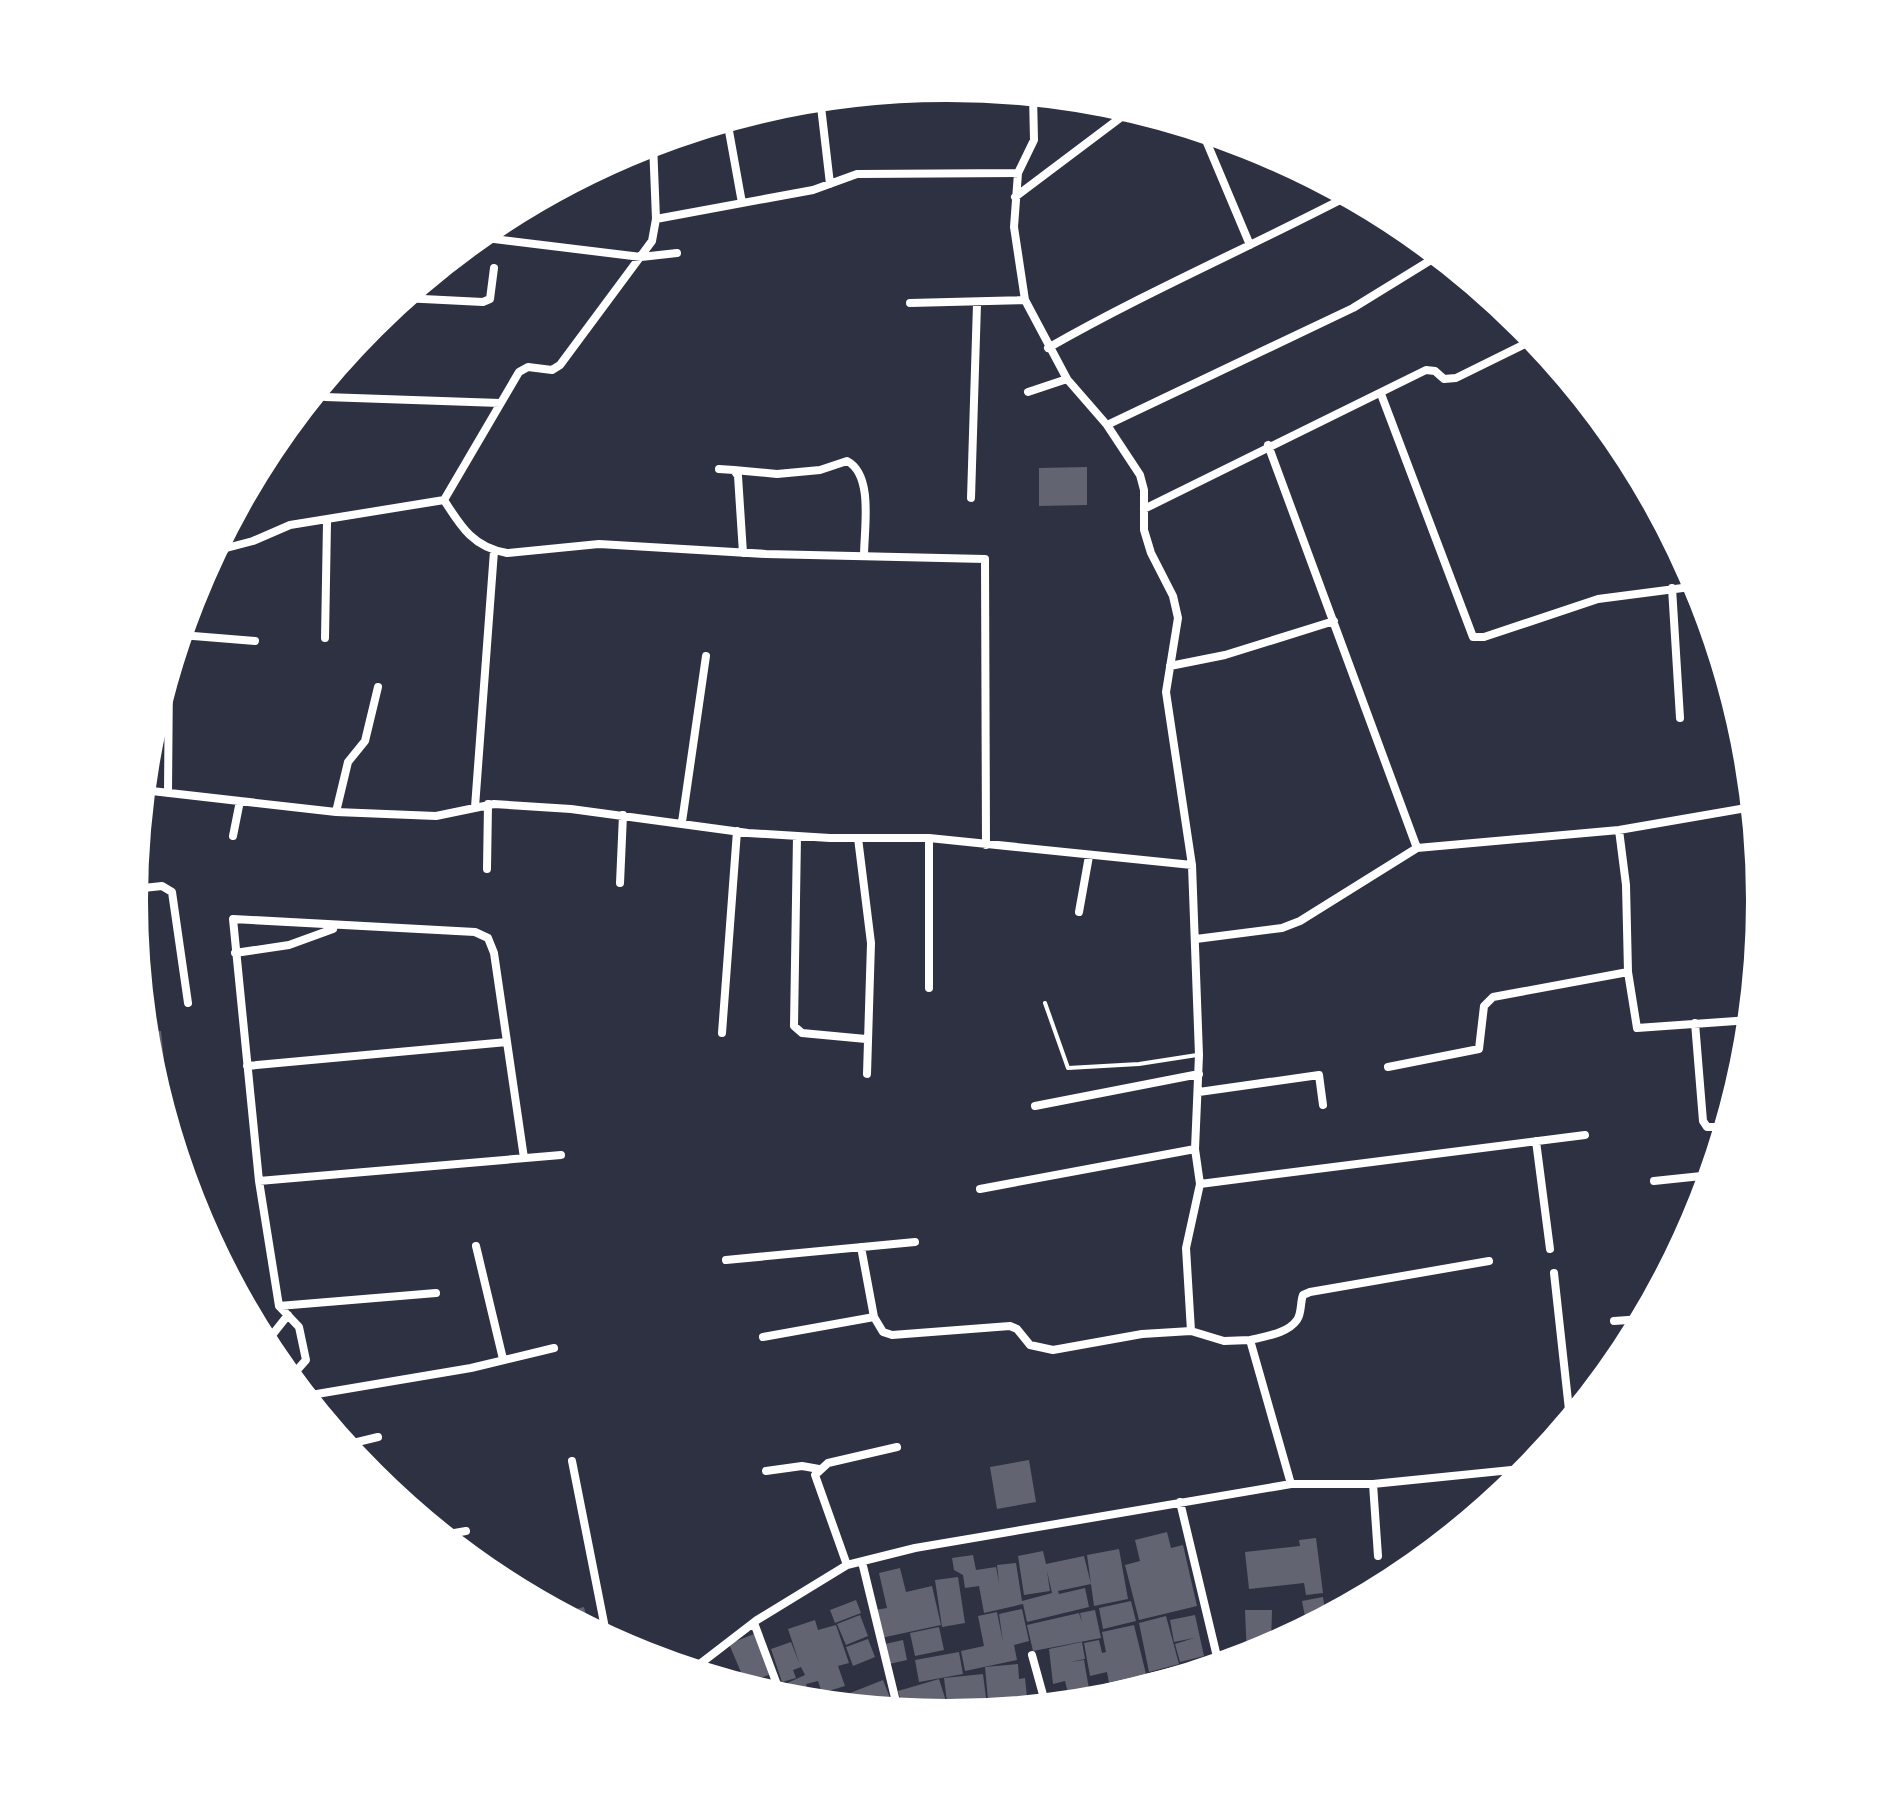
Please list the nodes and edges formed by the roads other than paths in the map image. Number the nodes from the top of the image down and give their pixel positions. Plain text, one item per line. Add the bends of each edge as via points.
1 (1033, 105) edge
2 (821, 110) edge
3 (1119, 119) edge
4 (729, 130) edge
5 (1207, 143) edge
6 (654, 156) edge
7 (1018, 173) junction
8 (830, 184) junction
9 (1015, 197) junction
10 (1337, 202) edge
11 (742, 203) junction
12 (656, 219) junction
13 (497, 238) edge
14 (1250, 245) junction
15 (677, 253) dead end
16 (641, 257) junction
17 (1429, 261) edge
18 (494, 268) dead end
19 (419, 299) edge
20 (1025, 300) junction
21 (910, 303) dead end
22 (977, 304) junction
23 (1523, 345) edge
24 (1048, 348) junction
25 (1067, 379) junction
26 (1028, 392) dead end
27 (1381, 394) junction
28 (325, 397) dead end
29 (500, 403) junction
30 (1107, 425) junction
31 (1268, 445) junction
32 (719, 469) dead end
33 (734, 470) junction
34 (971, 498) dead end
35 (444, 500) junction
36 (1144, 509) junction
37 (327, 522) junction
38 (229, 547) edge
39 (494, 551) junction
40 (743, 553) junction
41 (864, 556) junction
42 (1684, 587) edge
43 (1672, 588) junction
44 (1334, 621) junction
45 (192, 636) edge
46 (325, 638) dead end
47 (255, 641) dead end
48 (706, 656) dead end
49 (1170, 666) junction
50 (378, 687) dead end
51 (169, 716) edge
52 (1680, 718) dead end
53 (154, 791) edge
54 (168, 793) junction
55 (240, 801) junction
56 (488, 804) junction
57 (475, 807) junction
58 (1742, 809) edge
59 (336, 812) junction
60 (623, 815) junction
61 (682, 822) junction
62 (1619, 830) junction
63 (737, 831) junction
64 (233, 836) dead end
65 (797, 836) junction
66 (858, 838) junction
67 (929, 838) junction
68 (986, 845) junction
69 (1417, 848) junction
70 (1089, 856) junction
71 (1192, 865) junction
72 (487, 869) dead end
73 (620, 883) dead end
74 (146, 888) edge
75 (1079, 912) dead end
76 (337, 927) junction
77 (1196, 939) junction
78 (235, 953) junction
79 (1628, 972) junction
80 (929, 988) dead end
81 (188, 1003) dead end
82 (1045, 1003) dead end
83 (1738, 1021) edge
84 (1695, 1023) junction
85 (722, 1033) dead end
86 (866, 1039) junction
87 (507, 1042) junction
88 (1199, 1055) junction
89 (247, 1066) junction
90 (1388, 1067) dead end
91 (867, 1074) dead end
92 (1199, 1074) junction
93 (1199, 1092) junction
94 (1323, 1105) dead end
95 (1035, 1106) dead end
96 (1714, 1127) edge
97 (1585, 1135) dead end
98 (1536, 1141) junction
99 (1195, 1149) junction
100 (561, 1155) dead end
101 (524, 1158) junction
102 (1698, 1176) edge
103 (259, 1181) junction
104 (1654, 1181) dead end
105 (1200, 1184) junction
106 (980, 1189) dead end
107 (915, 1242) dead end
108 (476, 1246) dead end
109 (861, 1247) junction
110 (1550, 1249) dead end
111 (726, 1260) dead end
112 (1489, 1261) dead end
113 (1554, 1273) dead end
114 (436, 1293) dead end
115 (279, 1306) junction
116 (288, 1315) junction
117 (874, 1317) junction
118 (1628, 1320) edge
119 (1614, 1321) dead end
120 (1191, 1331) junction
121 (274, 1333) edge
122 (763, 1337) dead end
123 (1250, 1340) junction
124 (554, 1348) dead end
125 (503, 1359) junction
126 (298, 1369) edge
127 (317, 1394) edge
128 (1568, 1404) edge
129 (378, 1437) dead end
130 (358, 1442) edge
131 (897, 1447) dead end
132 (572, 1461) dead end
133 (819, 1469) junction
134 (1510, 1470) edge
135 (766, 1471) dead end
136 (1291, 1484) junction
137 (1373, 1484) junction
138 (1180, 1502) junction
139 (466, 1531) dead end
140 (456, 1533) edge
141 (1378, 1556) dead end
142 (862, 1562) junction
143 (847, 1565) junction
144 (604, 1623) edge
145 (754, 1623) junction
146 (1217, 1654) edge
147 (1032, 1655) dead end
148 (702, 1663) edge
149 (776, 1683) edge
150 (1046, 1694) edge
151 (895, 1699) edge

1 - 7 street via 1034,140
2 - 8 street
3 - 9 street
4 - 11 street
5 - 14 street
6 - 12 street
7 - 8 street via 857,174
7 - 9 street
8 - 11 street
9 - 20 street
10 - 14 street
11 - 12 street
12 - 16 street via 652,241
13 - 16 street
14 - 24 street via 1138,297
15 - 16 street
16 - 29 street via 560,365 546,371 524,368
17 - 30 street via 1353,308
18 - 19 street via 490,299 483,302
20 - 22 street
20 - 24 street
21 - 22 street
22 - 34 street
23 - 27 street via 1456,378 1444,379 1426,370
24 - 25 street
25 - 26 street
25 - 30 street
27 - 31 street
27 - 43 street via 1469,632 1478,638 1598,599
28 - 29 street
29 - 35 street
30 - 36 street via 1140,475
31 - 36 street
31 - 44 street
32 - 33 street
33 - 40 street
33 - 41 street via 777,474 847,461 855,465 863,483
35 - 37 street
35 - 39 street via 466,534
36 - 49 street via 1151,553 1165,574 1178,618
37 - 38 street via 290,525
37 - 46 street
39 - 40 street via 599,544
39 - 57 street
40 - 41 street
41 - 68 street via 985,559
42 - 43 street
43 - 52 street
44 - 49 street
44 - 69 street
45 - 47 street
48 - 61 street
49 - 71 street via 1166,692
50 - 59 street via 365,741 348,762
51 - 54 street
53 - 54 street
54 - 55 street
55 - 59 street
55 - 64 street
56 - 57 street
56 - 60 street
56 - 72 street
57 - 59 street via 436,816
58 - 62 street
60 - 61 street
60 - 73 street
61 - 63 street
62 - 69 street
62 - 79 street
63 - 65 street
63 - 85 street
65 - 66 street
65 - 86 street via 794,1026 802,1033
66 - 67 street
66 - 86 street via 871,943
67 - 68 street
67 - 80 street
68 - 70 street
69 - 77 street via 1300,921
70 - 71 street
70 - 75 street
71 - 77 street
74 - 81 street via 169,887 175,901
76 - 78 street via 289,945
76 - 78 street via 233,919
76 - 87 street via 484,935 494,953
77 - 88 street
78 - 89 street
79 - 84 street via 1637,1028
79 - 90 street via 1493,997 1484,1006 1479,1049
82 - 88 lane via 1068,1068
83 - 84 street
84 - 96 street via 1703,1121
86 - 91 street
87 - 89 street
87 - 101 street
88 - 92 street
89 - 103 street
92 - 93 street
92 - 95 street
93 - 94 street via 1319,1075
93 - 99 street
97 - 98 street
98 - 105 street
98 - 110 street
99 - 105 street
99 - 106 street
100 - 101 street
101 - 103 street
102 - 104 street
103 - 115 street
105 - 120 street via 1186,1248
107 - 109 street
108 - 125 street
109 - 111 street
109 - 117 street
112 - 123 street via 1310,1292 1303,1295 1298,1319 1284,1331
113 - 128 street
114 - 115 street
115 - 116 street
116 - 121 street
116 - 126 street via 299,1327 306,1360
117 - 120 street via 883,1332 892,1335 1010,1326 1040,1350
117 - 122 street
118 - 119 street
120 - 123 street via 1224,1341
123 - 136 street
124 - 125 street
125 - 127 street
129 - 130 street
131 - 133 street
132 - 144 street
133 - 135 street
133 - 143 street via 815,1479
134 - 137 street
136 - 137 street
136 - 138 street
137 - 141 street
138 - 142 street
138 - 146 street
139 - 140 street
142 - 143 street
142 - 151 street
143 - 145 street
145 - 148 street
145 - 149 street
147 - 150 street

